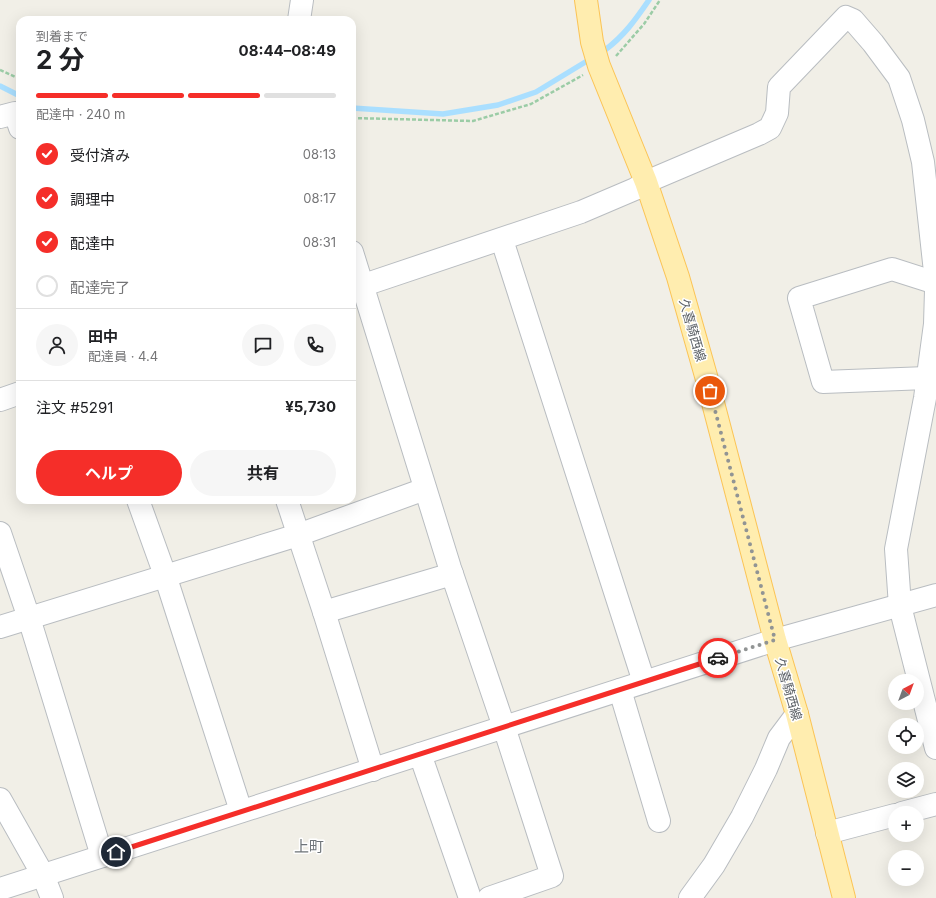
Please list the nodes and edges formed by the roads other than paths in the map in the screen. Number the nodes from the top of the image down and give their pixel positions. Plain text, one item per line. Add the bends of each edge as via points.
1 (302, 0) edge
2 (586, 0) edge
3 (300, 16) edge
4 (0, 117) edge
5 (16, 118) edge
6 (646, 182) junction
7 (502, 240) junction
8 (356, 276) edge
9 (936, 282) edge
10 (358, 288) edge
11 (936, 290) edge
12 (928, 378) junction
13 (16, 394) edge
14 (0, 400) edge
15 (425, 489) junction
16 (139, 504) edge
17 (288, 504) edge
18 (0, 533) edge
19 (298, 535) junction
20 (452, 574) junction
21 (165, 575) junction
22 (936, 595) edge
23 (900, 606) junction
24 (324, 612) junction
25 (29, 618) junction
26 (0, 627) edge
27 (775, 640) junction
28 (644, 682) junction
29 (620, 690) junction
30 (796, 714) junction
31 (504, 727) junction
32 (936, 748) edge
33 (420, 754) junction
34 (373, 770) junction
35 (0, 799) edge
36 (936, 804) edge
37 (924, 807) edge
38 (241, 811) junction
39 (888, 817) edge
40 (659, 821) dead end
41 (827, 832) junction
42 (102, 856) junction
43 (44, 875) junction
44 (0, 889) edge
45 (52, 898) edge
46 (470, 898) edge
47 (489, 898) edge
48 (690, 898) edge
49 (844, 898) edge

1 - 3 street
2 - 6 main road, 久喜騎西線 via 592,42 599,66
4 - 5 street via 14,113
6 - 7 street via 581,212
6 - 9 street via 770,128 777,113 779,87 846,17 853,20 900,78 923,162
6 - 27 main road, 久喜騎西線 via 678,277 706,376
7 - 10 street
7 - 28 street
8 - 10 street
9 - 12 street via 892,268 799,298 823,382
10 - 15 street
11 - 12 street via 935,324
12 - 23 street via 896,549
13 - 14 street
15 - 19 street
15 - 20 street
16 - 21 street
17 - 19 street
18 - 25 street
19 - 21 street
19 - 24 street
20 - 24 street
20 - 31 street
21 - 25 street
21 - 38 street
22 - 23 street
23 - 27 street
23 - 32 street
24 - 34 street
25 - 26 street
25 - 42 street
27 - 28 street
27 - 30 main road, 久喜騎西線
28 - 29 street
29 - 31 street
29 - 40 street
30 - 41 main road, 久喜騎西線
30 - 48 street via 779,738 742,817 714,865
31 - 33 street
31 - 47 street via 552,876
33 - 34 street
33 - 46 street
34 - 38 street
35 - 43 street
36 - 37 street
38 - 42 street
39 - 41 street
41 - 49 main road, 久喜騎西線
42 - 43 street
43 - 44 street
43 - 45 street

